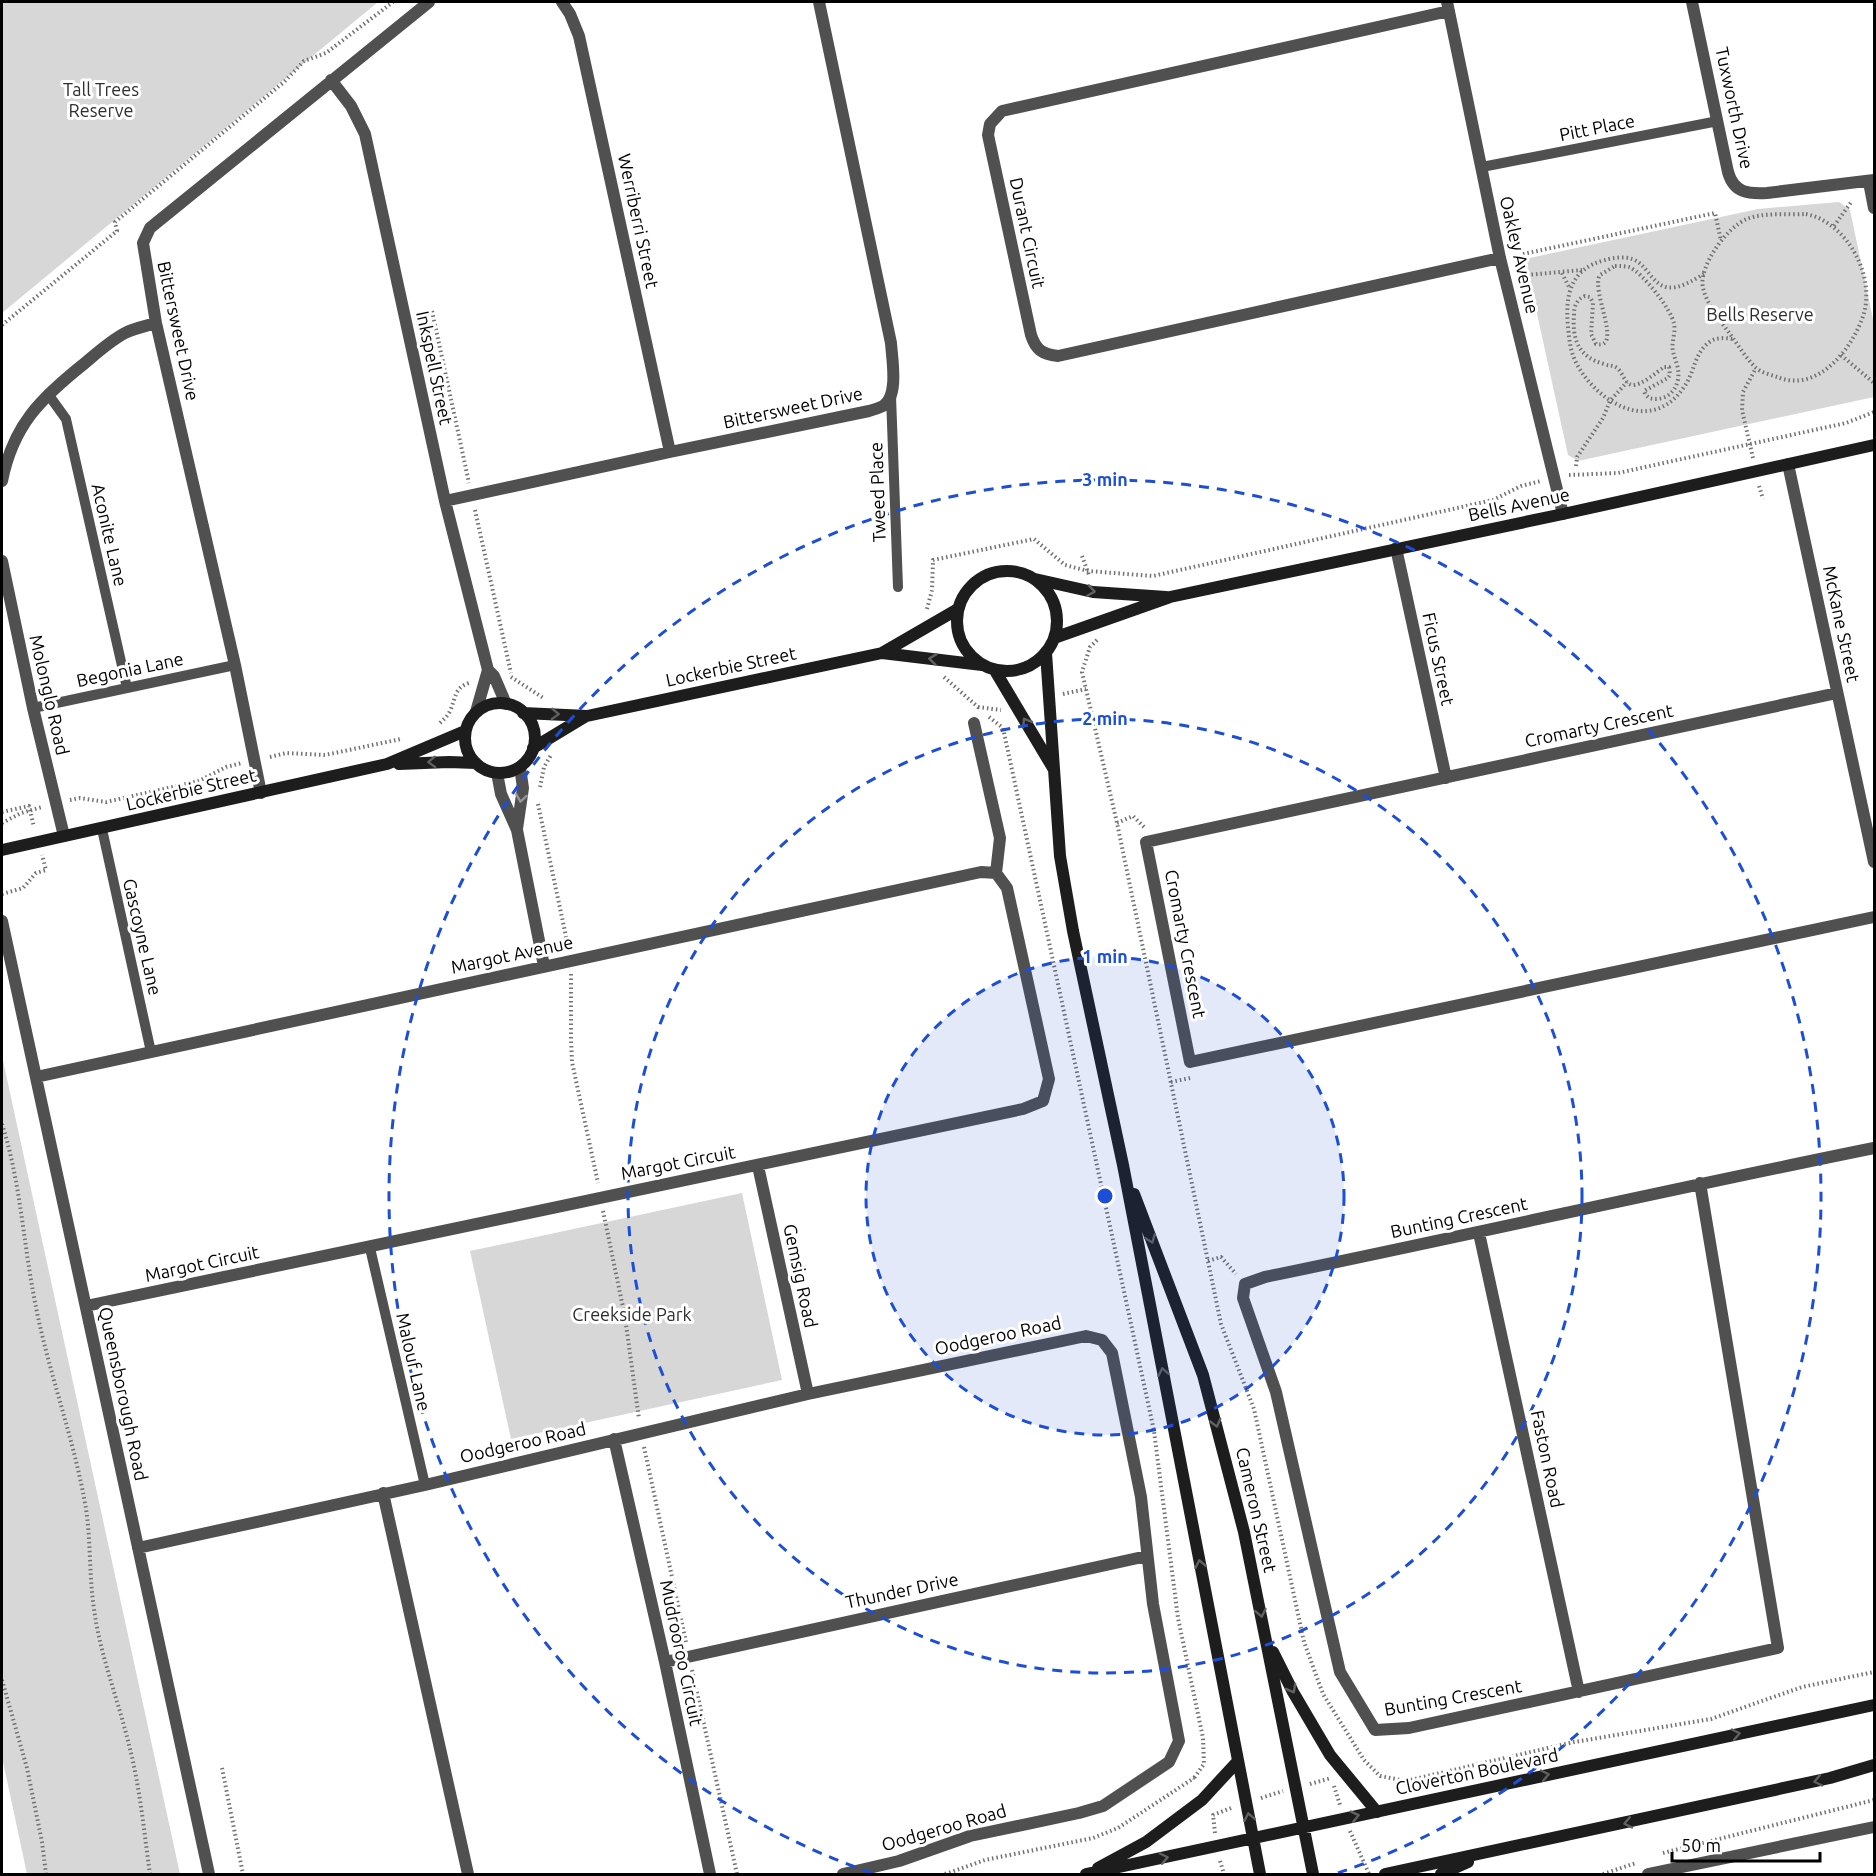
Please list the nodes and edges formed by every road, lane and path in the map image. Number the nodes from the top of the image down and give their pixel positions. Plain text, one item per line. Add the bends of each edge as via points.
1 (393, 2) edge
2 (429, 2) edge
3 (562, 2) edge
4 (819, 2) edge
5 (1692, 2) edge
6 (1448, 6) edge
7 (331, 80) junction
8 (1718, 121) junction
9 (1482, 167) junction
10 (1872, 181) edge
11 (1852, 201) dead end
12 (1875, 208) edge
13 (1834, 226) junction
14 (1721, 241) junction
15 (1523, 254) dead end
16 (1500, 258) junction
17 (1582, 270) junction
18 (1561, 273) junction
19 (1704, 274) junction
20 (1527, 275) dead end
21 (1696, 278) junction
22 (1702, 285) junction
23 (1569, 288) junction
24 (1567, 310) junction
25 (1574, 311) junction
26 (156, 323) junction
27 (2, 325) edge
28 (1734, 339) junction
29 (1576, 343) junction
30 (1570, 344) junction
31 (1841, 355) junction
32 (1756, 368) junction
33 (1678, 381) junction
34 (1627, 382) junction
35 (1875, 382) edge
36 (1685, 386) junction
37 (48, 394) junction
38 (1670, 394) junction
39 (891, 396) junction
40 (1674, 398) junction
41 (1610, 401) junction
42 (1875, 412) edge
43 (1750, 444) junction
44 (1875, 445) edge
45 (670, 452) junction
46 (1788, 464) junction
47 (1576, 466) dead end
48 (1755, 470) junction
49 (1554, 477) junction
50 (2, 482) edge
51 (1763, 499) dead end
52 (445, 501) junction
53 (1563, 514) junction
54 (1396, 548) junction
55 (1082, 556) dead end
56 (2, 561) edge
57 (1088, 571) junction
58 (1034, 579) junction
59 (898, 587) dead end
60 (1092, 592) junction
61 (1170, 597) junction
62 (928, 608) junction
63 (958, 609) junction
64 (920, 615) dead end
65 (1098, 623) junction
66 (930, 626) junction
67 (1054, 638) junction
68 (882, 653) junction
69 (1046, 653) junction
70 (939, 660) junction
71 (235, 665) junction
72 (988, 667) junction
73 (490, 675) junction
74 (127, 688) junction
75 (1837, 693) junction
76 (506, 704) junction
77 (33, 708) junction
78 (476, 712) junction
79 (523, 713) junction
80 (552, 714) junction
81 (587, 716) junction
82 (974, 723) dead end
83 (433, 729) dead end
84 (465, 731) junction
85 (556, 734) junction
86 (403, 739) dead end
87 (533, 748) junction
88 (254, 761) junction
89 (387, 764) junction
90 (476, 764) junction
91 (520, 767) junction
92 (1056, 772) junction
93 (497, 773) junction
94 (1446, 778) junction
95 (261, 793) junction
96 (55, 804) junction
97 (2, 823) edge
98 (1117, 823) junction
99 (102, 829) junction
100 (516, 830) junction
101 (64, 836) junction
102 (1157, 840) junction
103 (2, 850) edge
104 (1875, 862) edge
105 (996, 873) junction
106 (1875, 917) edge
107 (2, 921) edge
108 (571, 961) junction
109 (544, 966) junction
110 (151, 1052) junction
111 (36, 1077) junction
112 (2, 1124) edge
113 (1875, 1148) edge
114 (1123, 1165) junction
115 (758, 1166) junction
116 (1700, 1183) junction
117 (601, 1197) junction
118 (1479, 1233) junction
119 (370, 1248) junction
120 (1208, 1261) junction
121 (1245, 1284) junction
122 (86, 1306) junction
123 (808, 1394) junction
124 (640, 1433) junction
125 (614, 1439) junction
126 (425, 1485) junction
127 (383, 1493) junction
128 (138, 1548) junction
129 (1147, 1556) junction
130 (1265, 1637) junction
131 (689, 1657) junction
132 (665, 1662) junction
133 (1875, 1672) edge
134 (2, 1680) edge
135 (1579, 1692) junction
136 (1875, 1705) edge
137 (1238, 1761) junction
138 (1875, 1765) edge
139 (222, 1768) dead end
140 (1194, 1778) junction
141 (1202, 1800) junction
142 (1875, 1800) edge
143 (1377, 1812) junction
144 (1213, 1815) dead end
145 (1875, 1827) edge
146 (1303, 1828) junction
147 (1253, 1838) junction
148 (1485, 1853) junction
149 (1655, 1856) dead end
150 (1645, 1860) dead end
151 (46, 1875) edge
152 (150, 1875) edge
153 (209, 1875) edge
154 (243, 1875) edge
155 (468, 1875) edge
156 (710, 1875) edge
157 (737, 1875) edge
158 (843, 1875) edge
159 (945, 1875) edge
160 (1086, 1875) edge
161 (1260, 1875) edge
162 (1313, 1875) edge
163 (1385, 1875) edge
164 (1441, 1875) edge
165 (1603, 1875) edge
166 (1648, 1875) edge

1 - 27 path via 326,53 304,61 284,82 115,222 117,231
2 - 7 street, Bittersweet Drive
3 - 45 street, Werriberri Street via 579,36
4 - 39 street via 891,343
5 - 8 street, Tuxworth Drive
6 - 9 street, Oakley Avenue
6 - 16 street, Durant Circuit via 1002,111 990,124 988,135 1031,335 1044,354 1058,356
7 - 26 street, Bittersweet Drive via 150,228 143,243
7 - 52 street, Inkspell Street via 351,106 365,134
8 - 9 lane, Pitt Place
8 - 10 street, Tuxworth Drive via 1730,178 1738,190 1767,193
9 - 16 street, Oakley Avenue
10 - 12 street
11 - 13 path
13 - 14 path via 1806,214 1765,215 1748,218
13 - 31 path via 1855,253 1866,298 1857,332
14 - 15 path via 1715,213
14 - 19 path
16 - 49 street, Oakley Avenue
17 - 18 path
17 - 21 path via 1609,258 1629,257 1664,287 1680,286
17 - 23 path
18 - 20 path
18 - 23 path
19 - 21 path
19 - 22 path
21 - 22 path
22 - 28 path via 1712,309
23 - 24 path
24 - 25 path
24 - 30 path
25 - 29 path
25 - 33 path via 1580,297 1590,297 1592,338 1603,345 1608,336 1597,279 1610,268 1630,267 1672,316
26 - 37 street via 128,331 108,343
26 - 71 street, Bittersweet Drive
28 - 32 path
28 - 36 path via 1715,339 1704,347
29 - 30 path
29 - 34 path via 1592,358 1619,369
30 - 41 path via 1581,373
31 - 32 path via 1809,380 1785,380
31 - 35 path
32 - 43 path via 1743,392 1742,410
33 - 36 path
33 - 38 path
34 - 38 path via 1635,385 1667,367 1668,378 1644,391 1654,400
34 - 41 path
36 - 40 path
37 - 50 street via 18,432
37 - 74 lane, Aconite Lane via 66,419
38 - 40 path
39 - 45 street, Bittersweet Drive via 884,406 869,411
39 - 59 lane, Tweed Place
40 - 41 path via 1660,409 1644,412 1630,411
41 - 47 path via 1577,457
42 - 43 path via 1846,423
43 - 48 path
43 - 49 path via 1618,473
44 - 46 street, Bells Avenue
45 - 52 street, Bittersweet Drive
46 - 48 street, Bells Avenue
46 - 75 street, McKane Street
48 - 51 path
48 - 53 street, Bells Avenue
49 - 53 street, Oakley Avenue
49 - 57 path via 1521,486 1493,500 1153,576
52 - 73 street, Inkspell Street
53 - 54 street, Bells Avenue
54 - 61 street, Bells Avenue
54 - 94 street, Ficus Street
55 - 57 path
56 - 77 street, Molonglo Road
57 - 60 path
57 - 62 path via 1065,565 1034,539 933,560
58 -> 60 street
58 - 63 street via 1003,571 988,575 964,595
58 - 67 street via 1054,604
60 - 61 street
61 - 65 street
62 - 64 path
62 - 66 path
63 - 66 street
63 - 72 street via 961,640 970,655
65 - 67 street
65 - 98 path via 1101,636 1090,647 1082,672
66 - 68 street
67 - 69 street
70 -> 68 street
68 - 81 street, Lockerbie Street
69 - 72 street via 1017,671
69 - 92 street, Cameron Street
70 - 72 street
70 - 140 path via 944,677 1003,729 1154,1431 1178,1618 1203,1738 1204,1764
71 - 74 lane, Begonia Lane
71 - 88 street, Bittersweet Drive
92 -> 72 street
73 - 76 street, Inkspell Street
73 - 78 street
73 - 80 path via 505,675 524,683 552,706
73 - 83 path via 461,686 449,714
74 - 77 lane, Begonia Lane
75 - 94 street, Cromarty Crescent
75 - 104 street, McKane Street
76 - 78 street via 495,703
76 - 79 street
77 - 96 street, Molonglo Road
78 - 84 street
79 - 80 street
79 - 87 street via 532,724
80 -> 81 street
81 - 85 street
82 - 105 street via 1000,838
84 - 89 street
84 - 90 street via 468,754
85 - 87 street
85 - 108 path via 561,751 553,753 544,767 538,804
86 - 88 path via 325,755 286,753
87 - 91 street
88 - 95 street, Bittersweet Drive
88 - 96 path via 226,767 199,781 106,802 80,798
90 -> 89 street
89 - 95 street, Lockerbie Street
90 - 93 street
91 - 93 street
91 -> 100 street via 523,788
92 - 114 street, Cameron Street via 1060,856
93 - 100 street
94 - 102 street, Cromarty Crescent
95 - 99 street, Lockerbie Street
96 - 97 path via 21,813
96 - 101 street, Molonglo Road
98 - 102 path via 1133,816
98 - 120 path
99 - 101 street, Lockerbie Street
99 - 110 lane, Gascoyne Lane
100 - 109 street
101 - 103 street, Lockerbie Street
102 - 106 street, Cromarty Crescent via 1146,842 1190,1062
105 - 108 street, Margot Avenue via 981,872
105 - 115 street, Margot Circuit via 1007,888 1050,1079 1043,1101 1023,1109
107 - 111 street, Queensborough Road
108 - 109 street, Margot Avenue
108 - 117 path via 573,1062
109 - 110 street, Margot Avenue
110 - 111 street, Margot Avenue
111 - 122 street, Queensborough Road
112 - 152 path via 15,1175 33,1297 86,1509 94,1608 130,1746
113 - 116 street, Bunting Crescent
114 -> 130 street, Cameron Street via 1203,1375 1244,1532
137 -> 114 street, Cameron Street
115 - 117 street, Margot Circuit
115 - 123 street, Gemsig Road
116 - 118 street, Bunting Crescent
116 - 135 street, Bunting Crescent via 1778,1648
117 - 119 street, Margot Circuit
117 - 124 path via 625,1317
118 - 121 street, Bunting Crescent via 1266,1276
118 - 135 street, Faston Road
119 - 122 street, Margot Circuit
119 - 126 lane, Malouf Lane
120 - 121 path via 1221,1257
120 - 133 path via 1221,1324 1254,1410 1304,1642 1323,1694 1364,1760 1380,1776 1406,1781 1574,1742 1711,1719 1802,1687
121 - 135 street, Bunting Crescent via 1243,1298 1276,1392 1340,1672 1375,1730 1409,1728
122 - 128 street, Queensborough Road
123 - 124 street, Oodgeroo Road
123 - 129 street, Oodgeroo Road via 1086,1336 1102,1341 1112,1353 1141,1497
124 - 125 street, Oodgeroo Road
124 - 131 path
125 - 126 street, Oodgeroo Road
125 - 132 street, Mudrooroo Circuit
126 - 127 street, Oodgeroo Road
127 - 128 street, Oodgeroo Road
127 - 155 street
128 - 153 street, Queensborough Road
129 - 131 street, Thunder Drive
129 - 158 street, Oodgeroo Road via 1179,1741 1169,1762 1103,1806 970,1836 899,1861
130 -> 143 street via 1330,1755
130 - 146 street, Cameron Street
131 - 132 street, Thunder Drive
131 - 157 path
132 - 156 street, Mudrooroo Circuit
134 - 151 path via 27,1768
143 -> 136 street, Cloverton Boulevard
137 - 141 street
147 -> 137 street, Cameron Street
138 -> 148 street via 1819,1781
139 - 154 path
140 - 141 path
140 - 159 path via 1118,1828 1093,1838 985,1860
141 - 144 path
141 - 160 street via 1146,1842
142 - 149 path
146 -> 143 street, Cloverton Boulevard
145 - 166 street
146 - 147 street, Cloverton Boulevard
146 - 162 street, Cameron Street
160 -> 147 street, Cloverton Boulevard
147 - 161 street, Cameron Street
148 - 163 street
148 - 164 street
150 - 165 path

